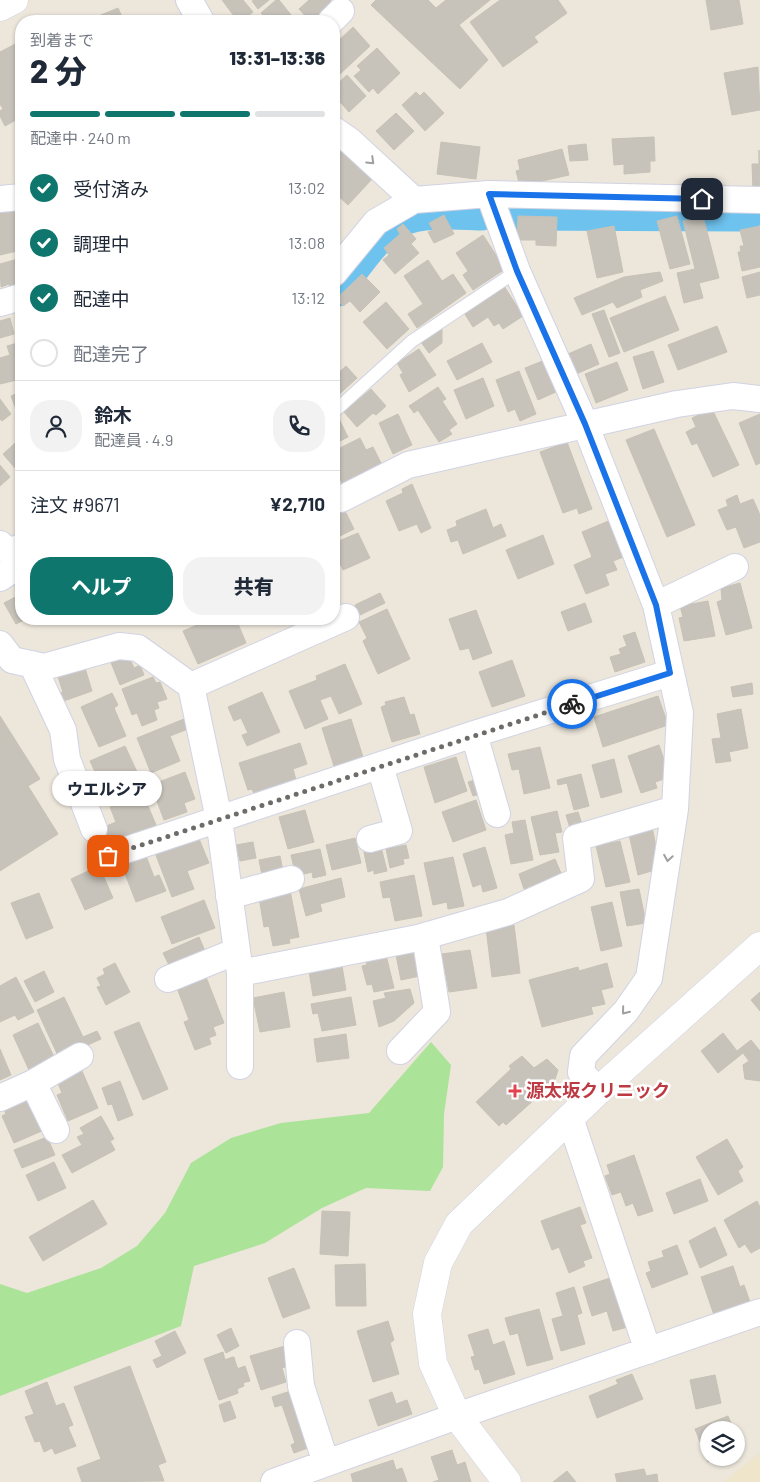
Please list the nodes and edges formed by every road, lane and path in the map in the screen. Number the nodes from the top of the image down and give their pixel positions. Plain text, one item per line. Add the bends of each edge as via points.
1 (14, 0) edge
2 (189, 0) edge
3 (0, 7) edge
4 (198, 15) edge
5 (340, 134) edge
6 (489, 194) junction
7 (15, 198) edge
8 (0, 200) edge
9 (414, 200) junction
10 (760, 200) edge
11 (340, 266) edge
12 (517, 271) junction
13 (15, 299) edge
14 (0, 303) edge
15 (760, 399) edge
16 (340, 406) edge
17 (585, 424) junction
18 (340, 499) edge
19 (0, 544) edge
20 (14, 565) edge
21 (735, 567) dead end
22 (656, 605) junction
23 (346, 617) dead end
24 (340, 620) edge
25 (328, 625) edge
26 (0, 644) edge
27 (32, 664) junction
28 (670, 673) junction
29 (191, 686) junction
30 (474, 734) junction
31 (380, 766) junction
32 (675, 809) junction
33 (497, 814) dead end
34 (219, 819) junction
35 (94, 828) dead end
36 (370, 839) dead end
37 (108, 856) dead end
38 (291, 878) dead end
39 (229, 896) junction
40 (425, 936) junction
41 (760, 946) edge
42 (238, 962) junction
43 (168, 979) dead end
44 (400, 1051) dead end
45 (80, 1056) dead end
46 (240, 1066) dead end
47 (33, 1083) junction
48 (598, 1092) junction
49 (0, 1098) edge
50 (570, 1118) junction
51 (56, 1130) dead end
52 (760, 1312) edge
53 (297, 1343) dead end
54 (648, 1351) junction
55 (457, 1416) junction
56 (326, 1463) junction
57 (274, 1482) edge
58 (507, 1482) edge

1 - 3 street
2 - 4 street
5 -> 9 street
6 - 9 street
6 - 10 street
6 - 12 street
7 - 8 street
9 - 11 street via 376,222
12 - 16 lane via 412,340
12 - 17 street
13 - 14 street
15 - 17 street via 733,396 677,404
17 - 18 street via 408,465
17 - 22 street
19 - 20 street via 9,552
21 - 22 street
22 - 28 street
23 - 24 street
25 - 29 street
26 - 27 street via 12,660
27 - 29 street via 44,667 119,646 138,648
27 - 35 street via 63,730 67,759
28 - 30 street
28 - 32 street via 680,713
29 - 34 street
30 - 31 street
30 - 33 street
31 - 34 street
31 - 36 street via 399,831
32 - 40 street via 576,838 581,879 508,912
32 -> 48 street via 649,978 626,1011 583,1056 581,1072
34 - 37 street
34 - 39 street
38 - 39 street
39 - 42 street
40 - 42 street
40 - 44 street via 437,1012
41 - 48 street
42 - 43 street
42 - 46 street
45 - 47 street
47 - 49 street
47 - 51 street
48 - 50 street
50 - 54 street
50 - 55 street via 459,1224 438,1263 427,1314 433,1363
52 - 54 street
53 - 56 street via 302,1386
54 - 55 street
55 - 56 street
55 - 58 street
56 - 57 street

